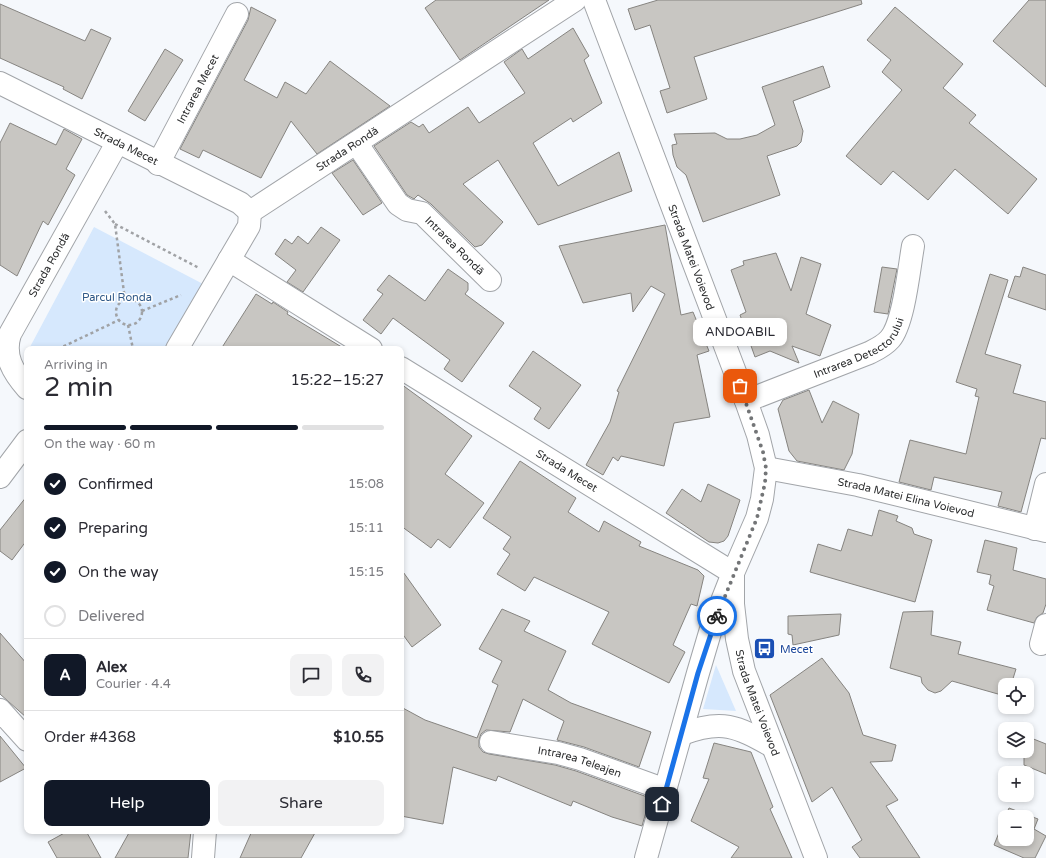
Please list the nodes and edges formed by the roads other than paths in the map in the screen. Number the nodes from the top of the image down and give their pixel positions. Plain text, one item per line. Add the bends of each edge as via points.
1 (575, 0) edge
2 (594, 0) edge
3 (236, 14) dead end
4 (0, 83) edge
5 (117, 143) junction
6 (357, 144) junction
7 (158, 164) junction
8 (250, 212) junction
9 (913, 246) dead end
10 (229, 260) junction
11 (490, 280) dead end
12 (179, 346) edge
13 (366, 346) edge
14 (404, 370) edge
15 (24, 384) edge
16 (746, 401) junction
17 (24, 445) edge
18 (766, 468) junction
19 (0, 477) edge
20 (1046, 484) edge
21 (1041, 530) edge
22 (733, 573) junction
23 (0, 710) edge
24 (682, 734) junction
25 (24, 737) edge
26 (491, 742) dead end
27 (772, 746) junction
28 (666, 790) junction
29 (206, 834) edge
30 (203, 858) edge
31 (646, 858) edge
32 (816, 858) edge

1 - 6 street, Strada Rondă
2 - 16 street, Strada Matei Voievod
3 - 7 street, Intrarea Mecet
4 - 5 street, Strada Mecet
5 - 7 street, Strada Mecet
5 - 15 street, Strada Rondă via 8,339 7,354 13,371
6 - 8 street, Strada Rondă
6 - 11 street, Intrarea Rondă via 398,204 407,210 422,213
7 - 8 street, Strada Mecet via 240,203
8 - 10 street via 249,226
9 - 16 street, Intrarea Detectorului via 900,320 890,339 881,347 863,355
10 - 12 street
10 - 13 street
14 - 22 street, Strada Mecet
16 - 18 street, Strada Matei Voievod
17 - 19 street
18 - 21 street, Strada Matei Elina Voievod via 858,485
18 - 22 street, Strada Matei Voievod via 757,518
20 - 21 street
22 - 24 street via 711,629
22 - 27 street, Strada Matei Voievod via 733,604 744,671
23 - 25 street
24 - 27 street via 702,726 723,725 745,730
24 - 28 street
26 - 28 street, Intrarea Teleajen via 580,759
27 - 32 street, Strada Matei Voievod
28 - 31 street
29 - 30 street

